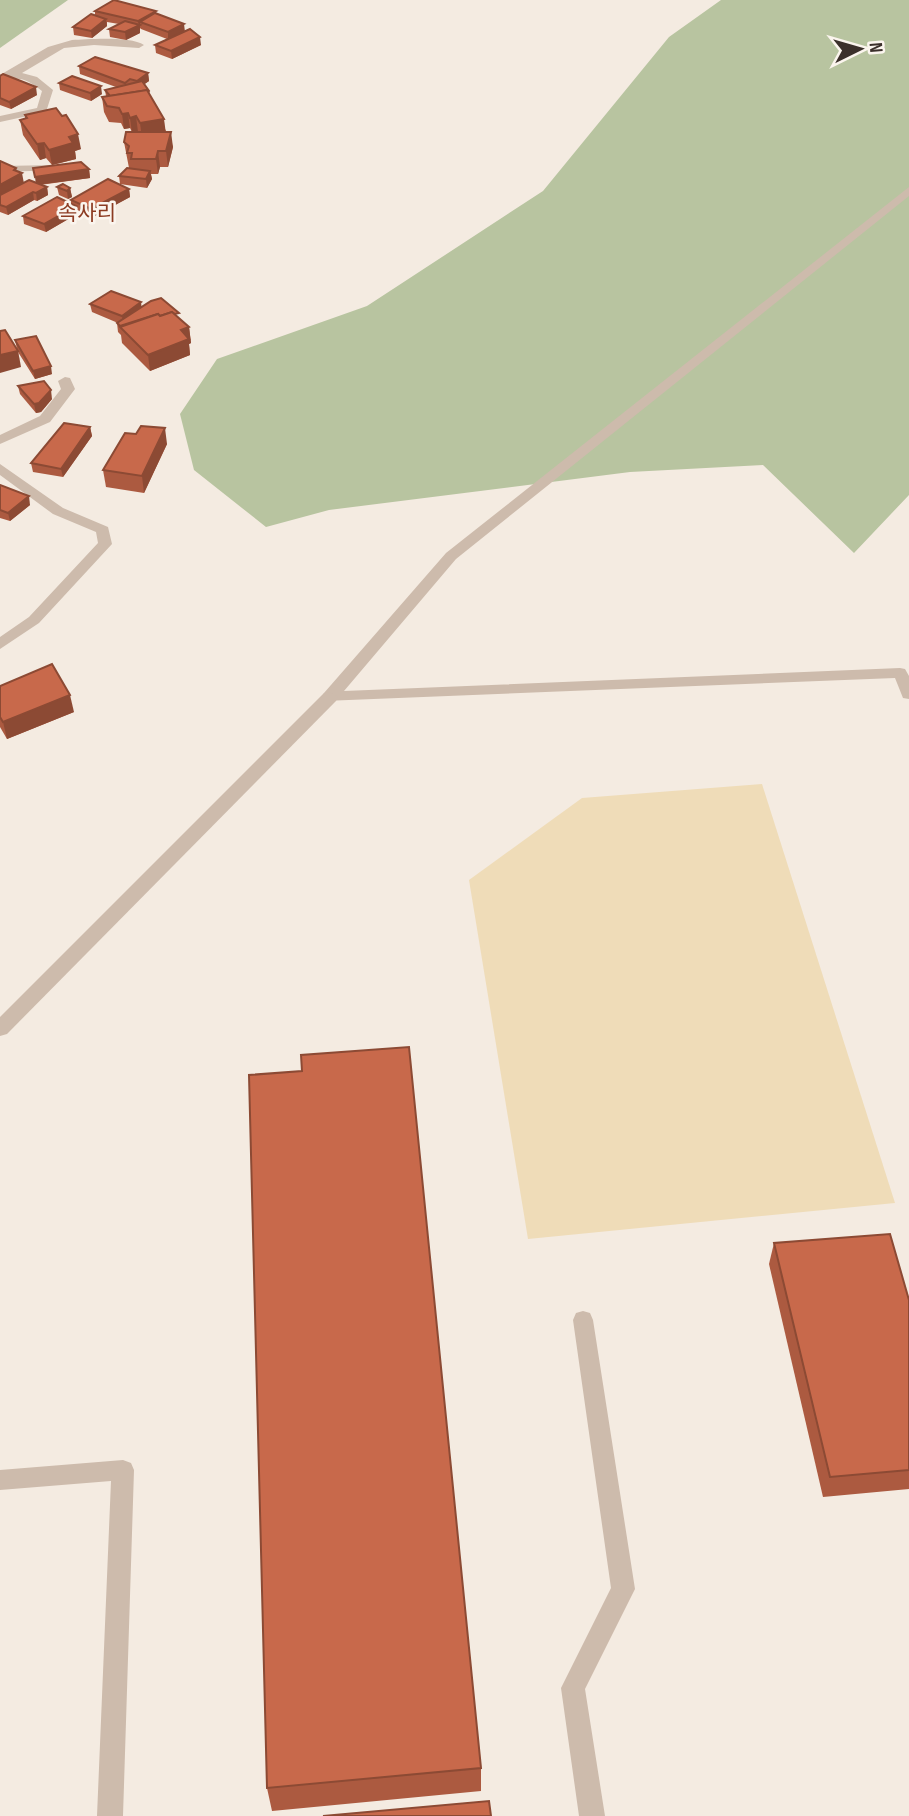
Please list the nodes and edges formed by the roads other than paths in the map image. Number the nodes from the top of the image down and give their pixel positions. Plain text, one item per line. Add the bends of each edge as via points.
1 (139, 46) dead end
2 (15, 74) junction
3 (0, 79) edge
4 (0, 119) edge
5 (0, 167) edge
6 (69, 167) edge
7 (909, 190) edge
8 (65, 381) dead end
9 (0, 440) edge
10 (0, 468) edge
11 (0, 644) edge
12 (904, 673) edge
13 (909, 694) edge
14 (330, 697) junction
15 (0, 1029) edge
16 (583, 1320) dead end
17 (0, 1480) edge
18 (110, 1816) edge
19 (592, 1816) edge

1 - 2 street via 73,43 53,48
2 - 3 street
2 - 4 street via 48,90 42,110
5 - 6 street
7 - 14 street via 451,556
8 - 9 street via 68,389 45,419
10 - 11 street via 58,511 103,530 105,544 34,620
12 - 13 street
12 - 14 street
14 - 15 street
16 - 19 street via 623,1590 573,1688
17 - 18 street via 123,1470

